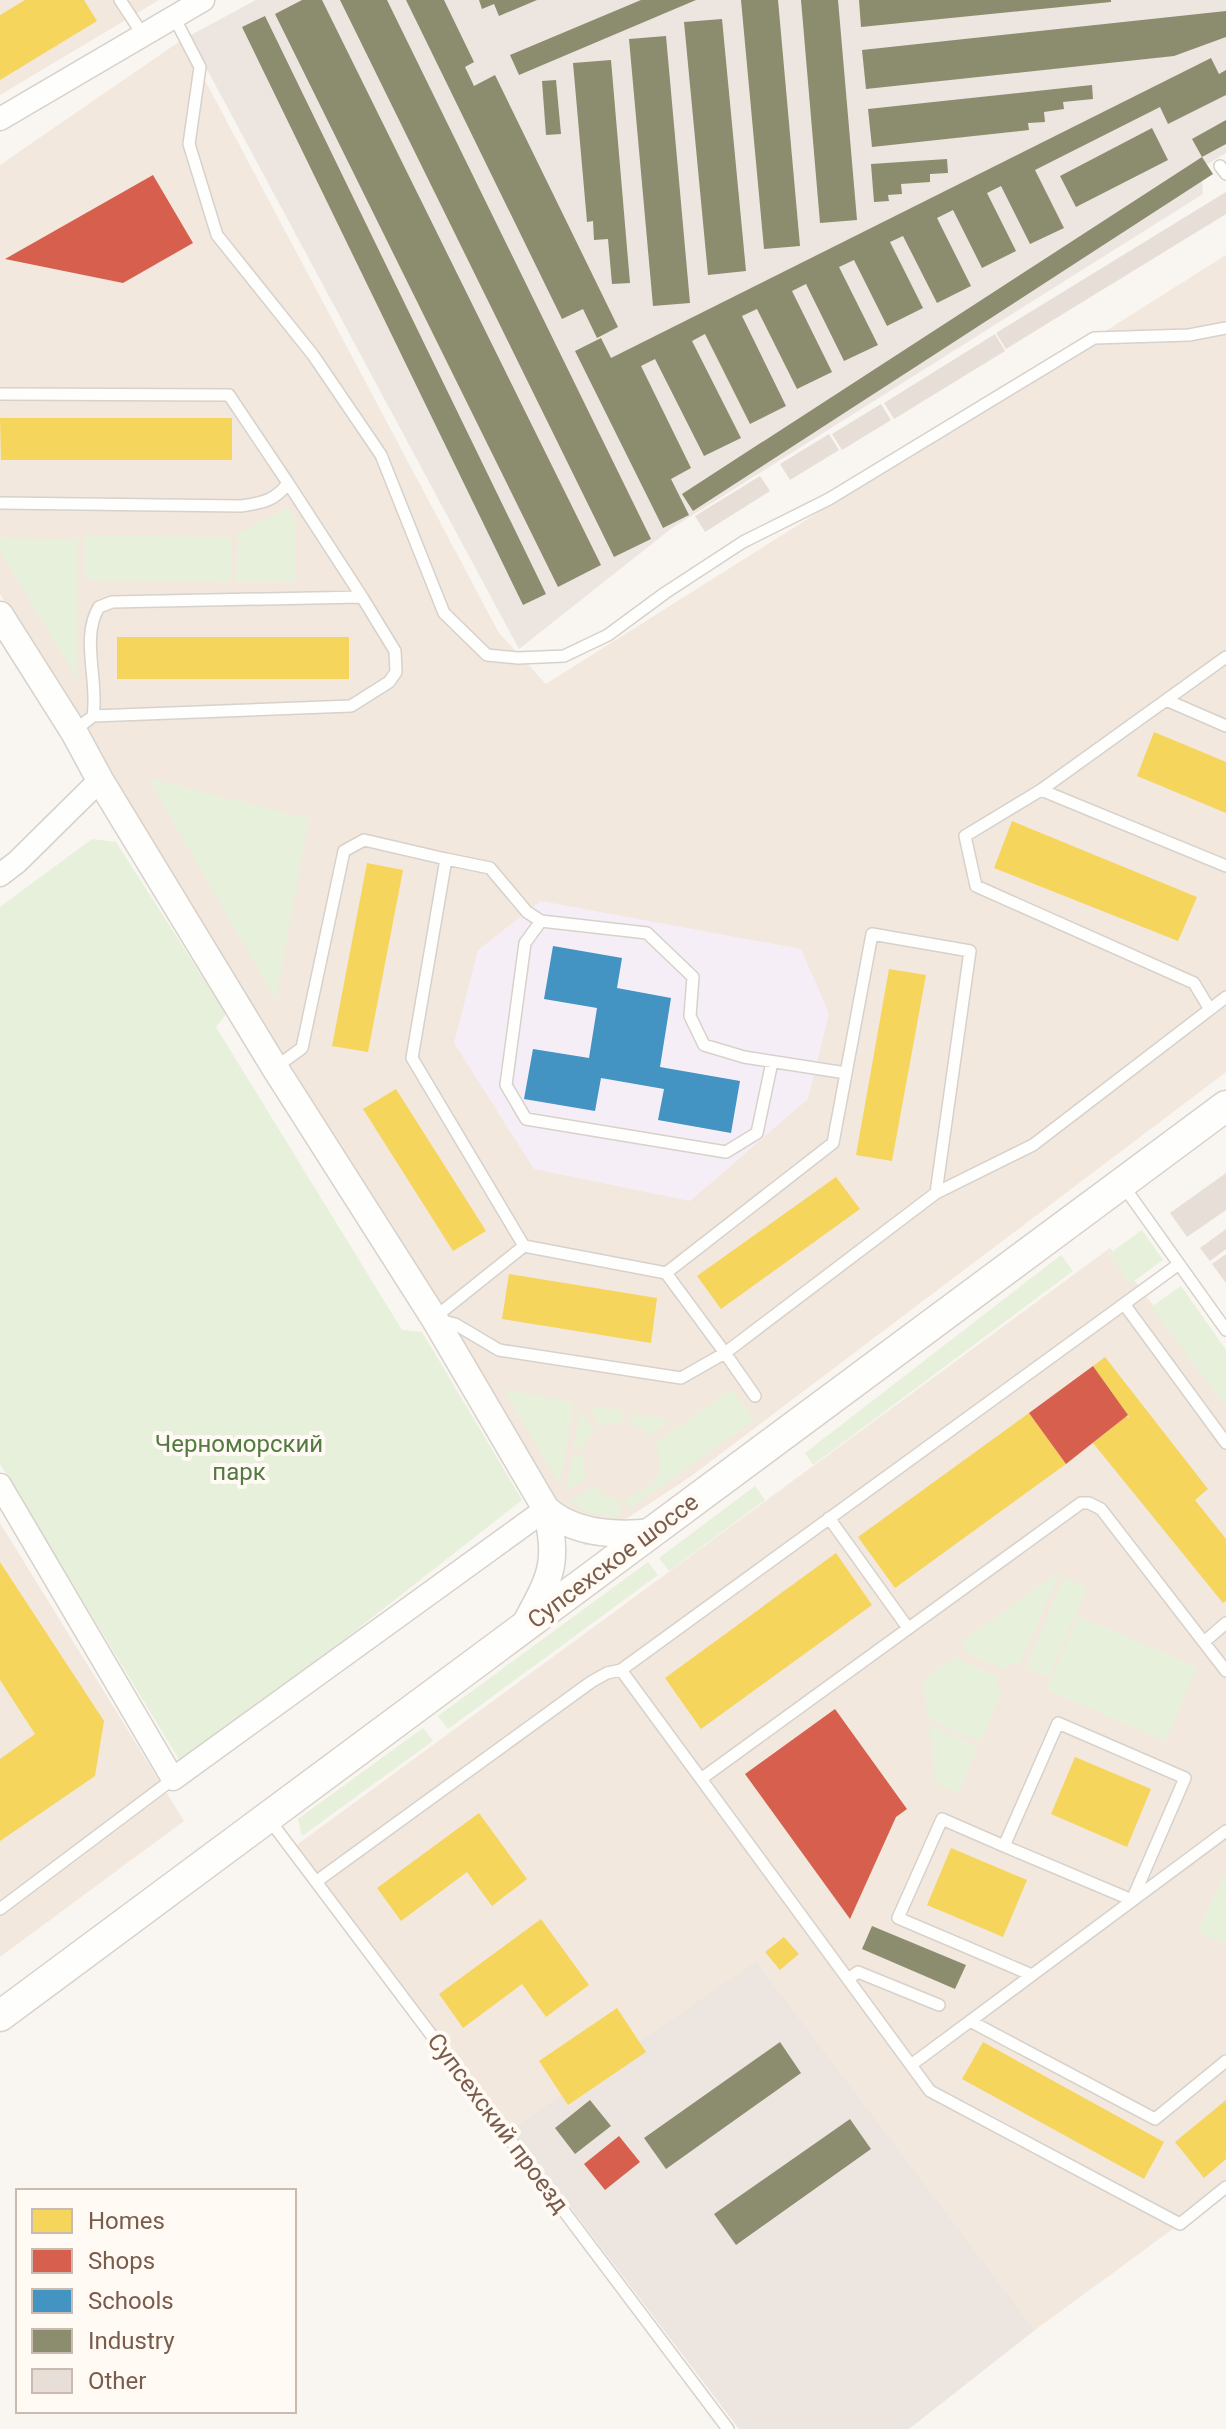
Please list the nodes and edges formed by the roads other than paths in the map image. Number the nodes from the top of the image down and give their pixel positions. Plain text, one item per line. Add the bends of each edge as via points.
1 (120, 0) edge
2 (203, 0) edge
3 (174, 17) junction
4 (143, 35) junction
5 (0, 119) edge
6 (1226, 328) edge
7 (0, 394) edge
8 (288, 483) junction
9 (0, 503) edge
10 (362, 597) junction
11 (0, 615) edge
12 (1226, 657) edge
13 (1166, 700) junction
14 (83, 724) junction
15 (1226, 726) edge
16 (100, 780) junction
17 (1041, 790) junction
18 (446, 859) junction
19 (1226, 866) edge
20 (0, 875) edge
21 (541, 921) junction
22 (1226, 997) edge
23 (1209, 1008) junction
24 (772, 1062) junction
25 (275, 1068) junction
26 (846, 1073) junction
27 (1226, 1106) edge
28 (1122, 1184) junction
29 (936, 1193) junction
30 (524, 1246) junction
31 (1179, 1264) junction
32 (666, 1273) junction
33 (1124, 1304) junction
34 (434, 1318) junction
35 (1226, 1330) edge
36 (725, 1353) junction
37 (755, 1396) dead end
38 (1226, 1443) edge
39 (1, 1488) edge
40 (546, 1509) junction
41 (829, 1518) junction
42 (652, 1532) junction
43 (1226, 1623) edge
44 (523, 1628) junction
45 (908, 1628) junction
46 (1204, 1642) junction
47 (621, 1670) junction
48 (1226, 1671) edge
49 (173, 1779) junction
50 (701, 1779) junction
51 (268, 1817) junction
52 (1226, 1831) edge
53 (1004, 1846) junction
54 (317, 1881) junction
55 (1132, 1900) junction
56 (0, 1909) edge
57 (1032, 1975) junction
58 (848, 1979) junction
59 (939, 2005) dead end
60 (0, 2016) edge
61 (970, 2021) junction
62 (1226, 2061) edge
63 (911, 2065) junction
64 (1226, 2187) edge
65 (728, 2429) edge

1 - 4 lane
2 - 3 street
3 - 4 street
3 - 6 lane via 200,67 189,144 217,235 313,355 381,455 444,613 487,655 564,656 608,635 743,542 829,499 1094,338 1189,335
4 - 5 street
7 - 8 lane via 229,395
8 - 9 lane via 278,496 241,506
8 - 10 lane
10 - 14 lane via 112,602 99,607 90,632 96,697
10 - 14 lane via 395,651 396,672 351,706
11 - 14 street
12 - 13 lane
13 - 15 lane
13 - 17 lane
14 - 16 street
16 - 20 street
16 - 25 street
17 - 19 lane
17 - 23 lane via 965,836 976,886 1194,983
18 - 21 lane via 490,868
18 - 25 lane via 364,840 344,851 302,1048
18 - 30 lane via 412,1058
21 - 24 lane via 647,933 693,977 690,1016 704,1045
21 - 24 lane via 525,943 506,1085 526,1119 726,1152 757,1133
22 - 23 lane
23 - 29 lane via 1033,1145
24 - 26 lane
25 - 34 street
26 - 29 lane via 872,934 970,951
26 - 32 lane via 833,1143
27 - 28 main road, Супсехское шоссе
28 - 31 lane
28 - 42 main road, Супсехское шоссе
29 - 36 lane
30 - 32 lane
30 - 34 lane
31 - 33 lane
31 - 35 lane
32 - 36 lane
33 - 38 lane
33 - 41 lane
34 - 36 lane via 499,1350 681,1378
34 - 40 street
36 - 37 lane
39 - 49 street
40 - 42 street via 569,1525 591,1531
40 - 44 street via 553,1566
40 - 49 street
41 - 45 lane
41 - 47 lane
42 - 44 main road, Супсехское шоссе
43 - 46 lane
44 - 51 main road, Супсехское шоссе
45 - 46 lane via 1074,1507 1089,1503 1101,1509
45 - 50 lane
46 - 48 lane
47 - 50 lane
47 - 54 lane via 591,1682
49 - 56 lane
50 - 58 lane
51 - 54 lane, Супсехский проезд
51 - 60 main road, Супсехское шоссе
52 - 55 lane
53 - 55 lane
53 - 55 lane via 1058,1723 1185,1778
53 - 57 lane via 942,1819 898,1918
54 - 65 lane, Супсехский проезд
55 - 57 lane
57 - 61 lane
58 - 59 lane via 858,1972
58 - 63 lane
61 - 62 lane via 1155,2119
61 - 63 lane
63 - 64 lane via 930,2091 1180,2224

